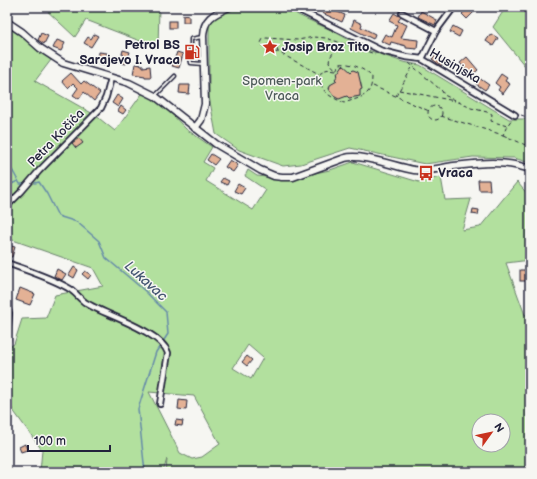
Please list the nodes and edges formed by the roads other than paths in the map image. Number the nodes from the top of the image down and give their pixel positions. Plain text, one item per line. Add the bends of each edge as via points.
1 (229, 7) edge
2 (293, 7) edge
3 (454, 7) edge
4 (402, 13) dead end
5 (7, 22) edge
6 (436, 31) junction
7 (203, 36) junction
8 (191, 48) dead end
9 (190, 57) dead end
10 (422, 59) junction
11 (204, 64) junction
12 (175, 76) dead end
13 (111, 78) junction
14 (155, 96) junction
15 (516, 115) road end
16 (195, 128) junction
17 (530, 169) edge
18 (7, 208) edge
19 (7, 263) edge
20 (7, 307) edge
21 (7, 340) edge
22 (160, 404) dead end

1 - 7 main road via 209,18
2 - 10 street, Husinjska via 376,48
3 - 6 street
4 - 6 street
5 - 13 main road via 63,63
6 - 10 street
7 - 8 lane via 191,39
7 - 11 main road
9 - 11 lane via 191,63
10 - 15 street, Husinjska
11 - 16 main road via 206,104 201,120
12 - 14 lane
13 - 14 main road via 139,87
13 - 18 street, Petra Kočića via 101,108 39,171
14 - 16 main road
16 - 17 main road via 254,167 282,177 297,176 349,157 423,171 494,163 520,165
19 - 22 street via 70,289 86,303 142,329 159,342 168,353
20 - 21 street

